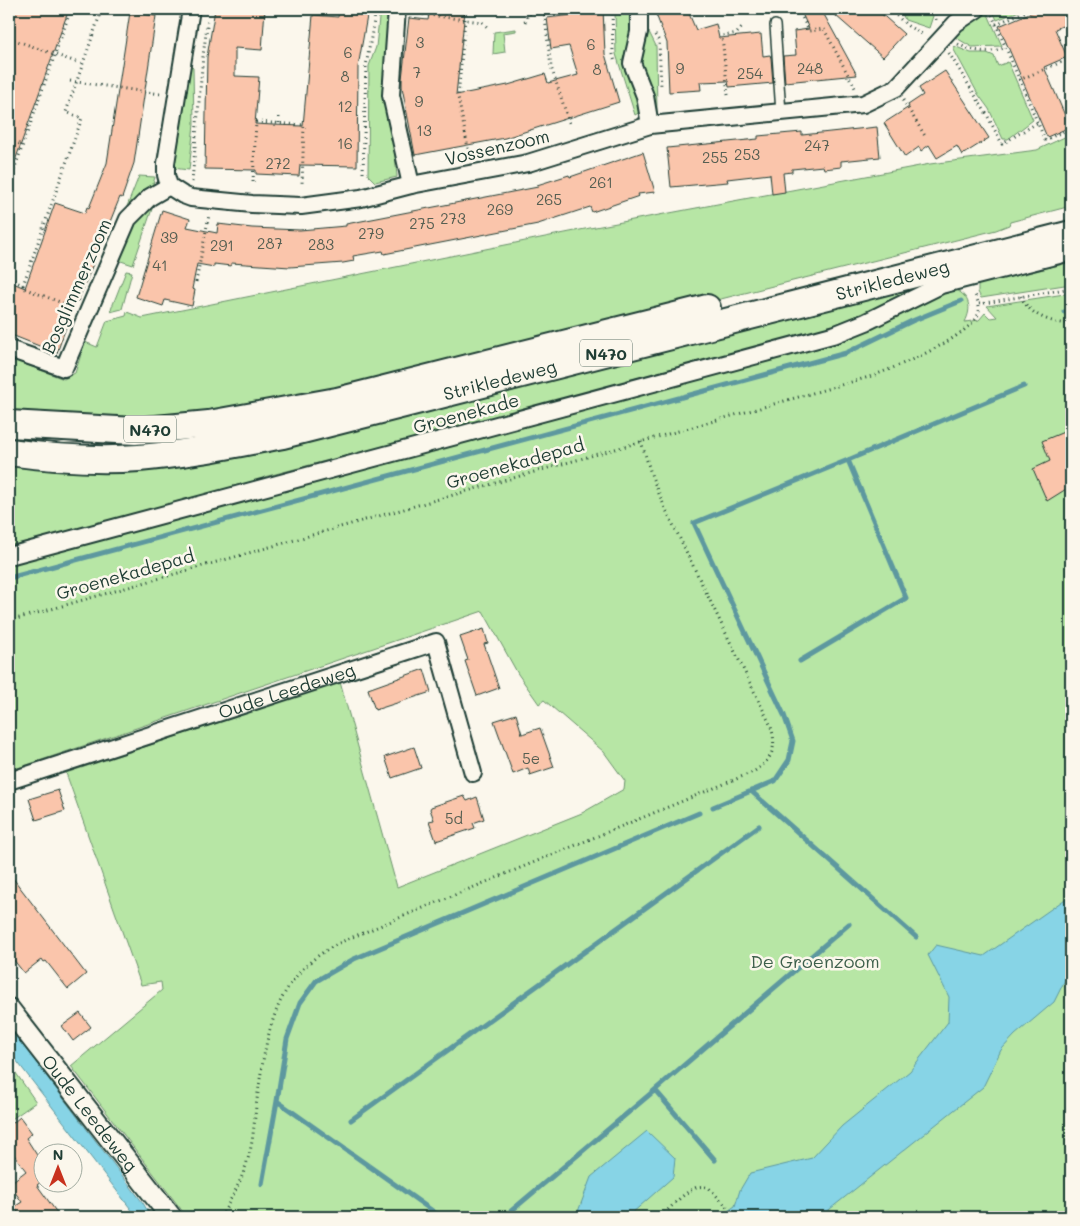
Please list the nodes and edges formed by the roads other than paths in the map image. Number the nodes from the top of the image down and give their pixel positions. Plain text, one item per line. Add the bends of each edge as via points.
1 (191, 9) edge
2 (639, 9) edge
3 (977, 9) edge
4 (397, 10) edge
5 (775, 25) dead end
6 (781, 113) junction
7 (650, 125) junction
8 (411, 185) junction
9 (169, 186) junction
10 (1071, 217) edge
11 (1071, 234) edge
12 (1071, 252) edge
13 (9, 349) edge
14 (9, 424) edge
15 (9, 452) edge
16 (9, 556) edge
17 (473, 773) dead end
18 (9, 781) edge
19 (9, 1009) edge
20 (171, 1217) edge

1 - 9 street via 166,163
2 - 7 street via 640,32 632,63 645,96
3 - 6 street, Vossenzoom via 956,23 896,88 863,104
4 - 8 street via 390,95
5 - 6 lane
6 - 7 street, Vossenzoom
7 - 8 street, Vossenzoom via 528,163
8 - 9 street, Vossenzoom via 360,198 301,206 191,198
9 - 13 street, Bosglimmerzoom via 150,197 128,219 64,368
10 - 14 main road, Strikledeweg / N470 via 291,410 210,424 135,431
11 - 15 main road, Strikledeweg / N470 via 283,435 138,458 57,459
12 - 16 street, Groenekade via 942,285 836,334
17 - 18 street, Oude Leedeweg via 436,642
19 - 20 street, Oude Leedeweg

